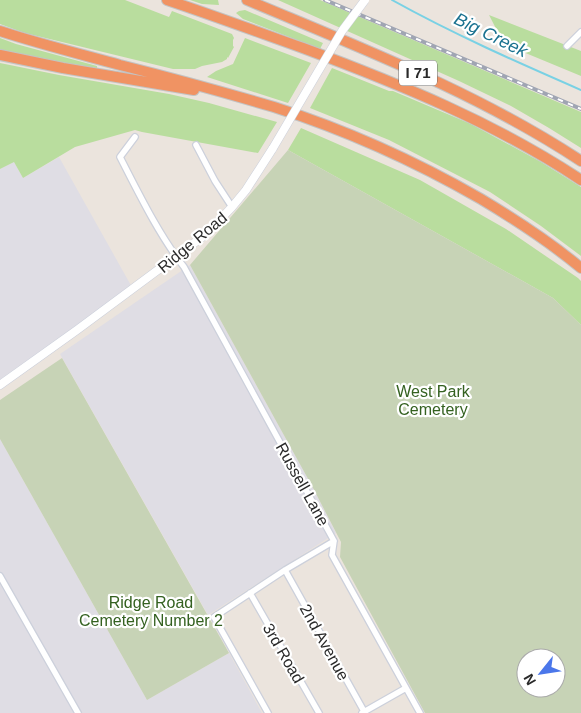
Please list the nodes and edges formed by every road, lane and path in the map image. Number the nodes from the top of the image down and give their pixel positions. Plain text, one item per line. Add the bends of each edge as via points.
1 (166, 0) edge
2 (247, 0) edge
3 (365, 0) edge
4 (0, 31) edge
5 (581, 32) edge
6 (567, 46) dead end
7 (0, 55) edge
8 (273, 107) junction
9 (135, 137) dead end
10 (196, 145) dead end
11 (581, 161) edge
12 (581, 180) edge
13 (232, 207) junction
14 (177, 257) junction
15 (581, 268) edge
16 (0, 385) edge
17 (334, 541) junction
18 (285, 570) junction
19 (0, 576) edge
20 (250, 593) junction
21 (406, 688) junction
22 (364, 712) edge
23 (78, 713) edge
24 (268, 713) edge
25 (319, 713) edge
26 (420, 713) edge

1 - 12 highway via 344,63 424,96 508,136
2 - 11 highway, I 71 via 449,88
3 - 13 main road, Ridge Road, bridge via 342,31 250,184
4 - 8 highway
5 - 6 street
7 - 8 highway
8 - 15 highway via 340,131 447,180 528,228
9 - 14 street, Russell Lane via 120,157
10 - 13 street
13 - 14 main road, Ridge Road via 205,235
14 - 16 main road, Ridge Road
14 - 17 street, Russell Lane
17 - 18 street
17 - 21 street, Russell Lane via 332,555
18 - 20 street
18 - 22 street, 2nd Avenue
19 - 23 street
20 - 24 street via 214,617
20 - 25 street, 3rd Road
21 - 22 street
21 - 26 street, Russell Lane

